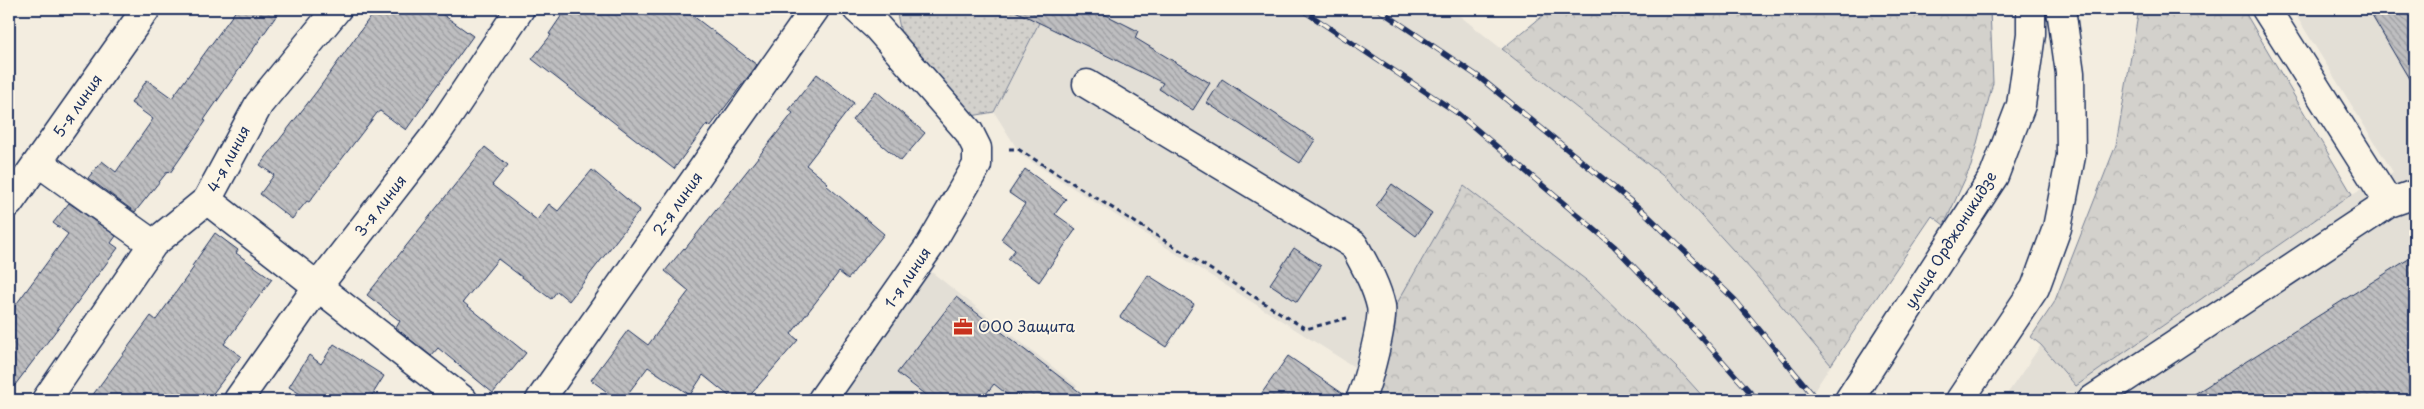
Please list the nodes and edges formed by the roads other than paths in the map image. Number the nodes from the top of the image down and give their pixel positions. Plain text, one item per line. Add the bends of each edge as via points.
1 (146, 9) edge
2 (337, 9) edge
3 (520, 9) edge
4 (815, 9) edge
5 (857, 9) edge
6 (2031, 9) edge
7 (2061, 9) edge
8 (2266, 9) edge
9 (1087, 84) dead end
10 (38, 162) junction
11 (2415, 194) edge
12 (207, 200) junction
13 (9, 203) edge
14 (2389, 203) junction
15 (153, 244) junction
16 (318, 286) junction
17 (1364, 390) edge
18 (46, 400) edge
19 (238, 400) edge
20 (463, 400) edge
21 (540, 400) edge
22 (822, 400) edge
23 (1848, 400) edge
24 (1960, 400) edge
25 (2092, 400) edge

1 - 10 street, 5-я линия
2 - 12 street, 4-я линия via 259,104
3 - 16 street, 3-я линия via 437,133
4 - 21 street, 2-я линия
5 - 22 street, 1-я линия via 877,27 970,132 977,148 976,165 929,247
6 - 23 street, улица Орджоникидзе via 2031,34 2021,105 1994,176
7 - 24 street via 2070,73 2071,156 2057,228 2035,288
8 - 14 street
9 - 17 street via 1354,245 1382,308
10 - 13 street, 5-я линия
10 - 15 street
11 - 14 street
12 - 15 street, 4-я линия
12 - 16 street
14 - 25 street
15 - 18 street, 4-я линия
16 - 19 street, 3-я линия
16 - 20 street

